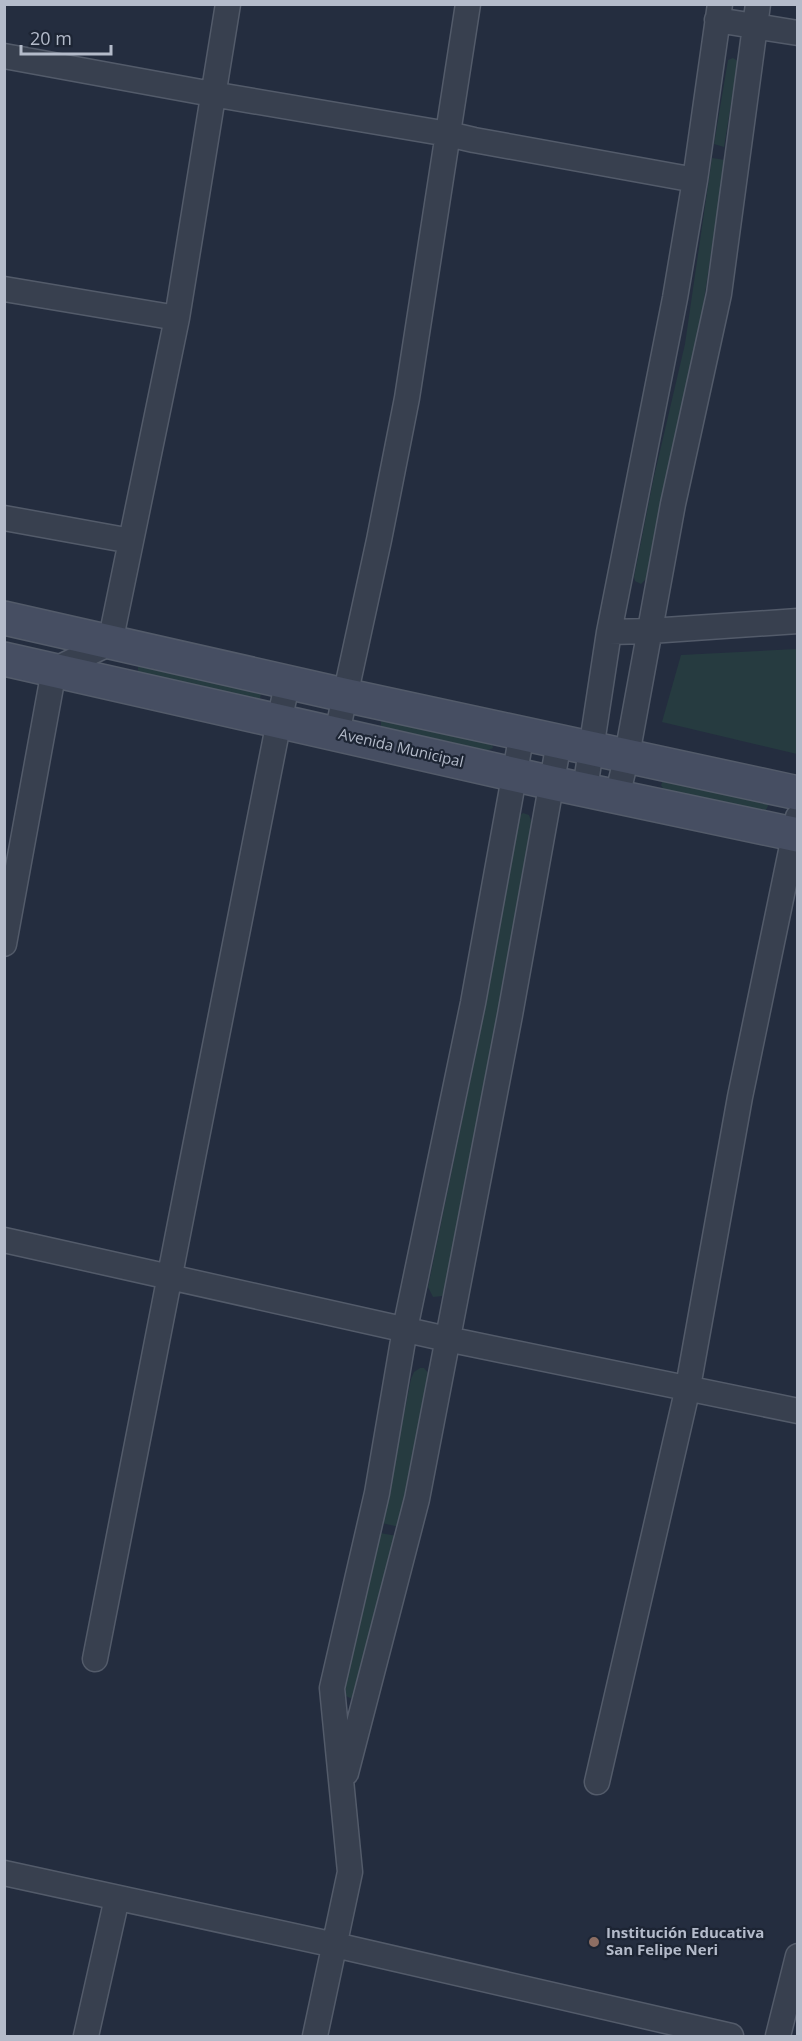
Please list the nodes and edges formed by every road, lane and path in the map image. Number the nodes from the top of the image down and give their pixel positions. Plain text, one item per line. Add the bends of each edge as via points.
1 (228, 4) edge
2 (468, 4) edge
3 (718, 12) edge
4 (757, 15) edge
5 (798, 33) edge
6 (4, 56) edge
7 (212, 94) junction
8 (448, 134) junction
9 (695, 180) junction
10 (4, 290) edge
11 (177, 318) junction
12 (4, 518) edge
13 (130, 541) junction
14 (4, 618) edge
15 (798, 621) edge
16 (650, 631) junction
17 (609, 632) junction
18 (110, 643) junction
19 (4, 658) edge
20 (54, 670) junction
21 (288, 681) junction
22 (344, 695) junction
23 (279, 721) junction
24 (336, 733) junction
25 (522, 733) junction
26 (559, 742) junction
27 (592, 747) junction
28 (627, 755) junction
29 (514, 774) junction
30 (552, 783) junction
31 (585, 789) junction
32 (798, 793) edge
33 (617, 797) junction
34 (796, 829) edge
35 (4, 944) edge
36 (4, 1240) edge
37 (171, 1277) junction
38 (405, 1329) junction
39 (447, 1339) junction
40 (688, 1387) junction
41 (798, 1411) edge
42 (95, 1659) dead end
43 (597, 1782) dead end
44 (342, 1787) junction
45 (4, 1873) edge
46 (117, 1898) junction
47 (334, 1946) junction
48 (798, 1956) edge
49 (86, 2037) edge
50 (315, 2037) edge
51 (731, 2037) edge
52 (778, 2037) edge

1 - 7 street
2 - 8 street
3 - 4 street
3 - 9 street
4 - 5 street
4 - 16 street via 720,294 673,504
6 - 7 street
7 - 8 street
7 - 11 street
8 - 9 street
8 - 22 street via 407,398
9 - 17 street
10 - 11 street
11 - 13 street
12 - 13 street
13 - 18 street
14 - 18 street
15 - 16 street
16 - 17 street
16 - 28 street
17 - 27 street
18 - 20 street
18 - 21 street
19 - 20 street, Avenida Municipal
20 - 23 street, Avenida Municipal
20 - 35 street
21 - 22 street
21 - 23 street
22 - 24 street
22 - 25 street
23 - 24 street, Avenida Municipal
23 - 37 street
24 - 29 street, Avenida Municipal
25 - 26 street
25 - 29 street
26 - 27 street
26 - 30 street
27 - 28 street
27 - 31 street
28 - 32 street
28 - 33 street
29 - 30 street, Avenida Municipal
29 - 38 street via 473,1003
30 - 31 street, Avenida Municipal
30 - 39 street
31 - 33 street, Avenida Municipal
33 - 34 street, Avenida Municipal
34 - 40 street via 740,1097
36 - 37 street
37 - 38 street
37 - 42 street
38 - 39 street
38 - 44 street via 377,1493 332,1688
39 - 40 street
39 - 44 street via 417,1499
40 - 41 street
40 - 43 street
44 - 47 street via 350,1872
45 - 46 street
46 - 47 street
46 - 49 street
47 - 50 street
47 - 51 street
48 - 52 street

